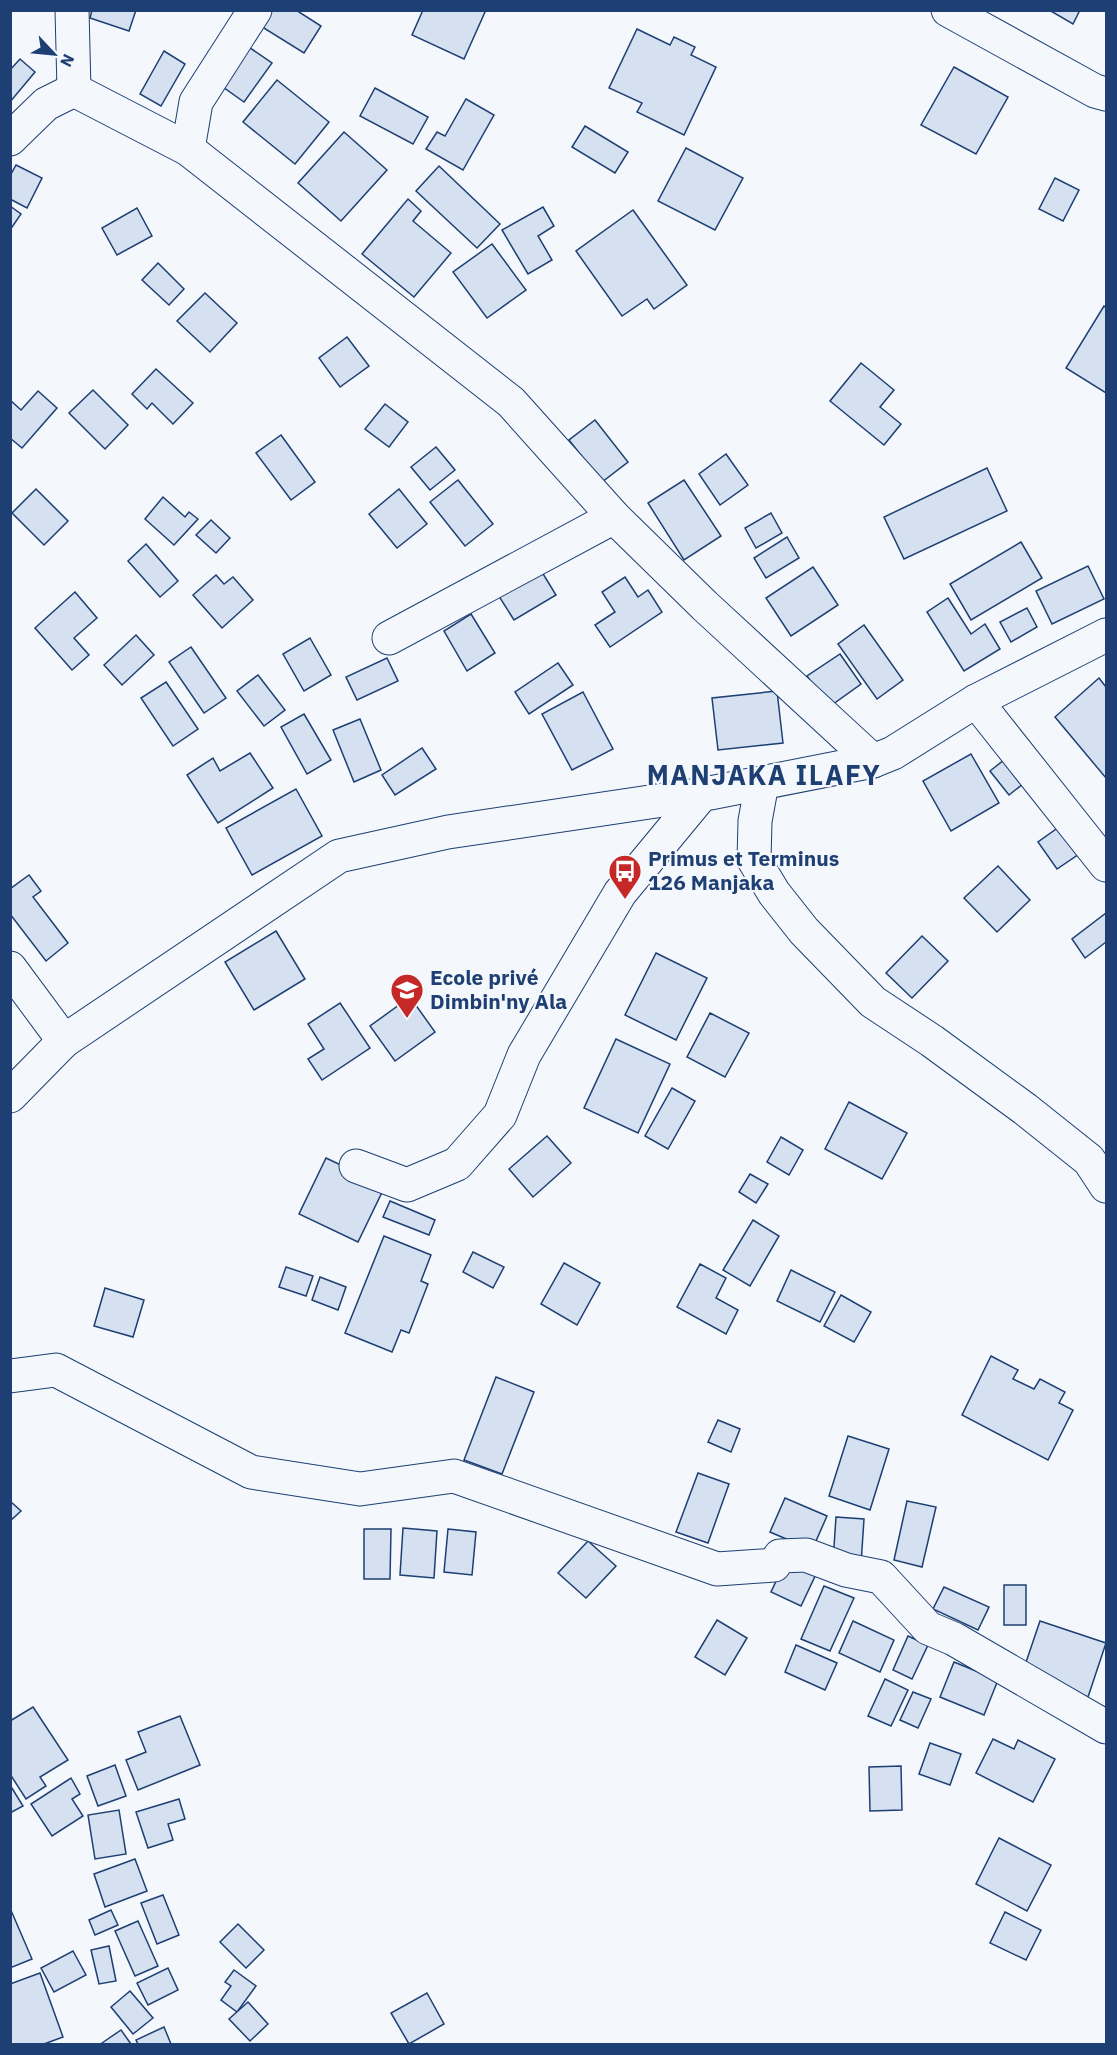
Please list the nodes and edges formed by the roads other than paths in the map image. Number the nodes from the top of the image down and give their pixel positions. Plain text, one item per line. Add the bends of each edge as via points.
1 (72, 10) edge
2 (255, 10) edge
3 (948, 10) edge
4 (74, 90) junction
5 (1107, 94) edge
6 (10, 139) edge
7 (189, 149) junction
8 (614, 517) junction
9 (1107, 634) edge
10 (389, 638) dead end
11 (976, 701) junction
12 (873, 761) junction
13 (762, 783) junction
14 (702, 794) junction
15 (1107, 865) edge
16 (10, 968) edge
17 (64, 1041) junction
18 (10, 1096) edge
19 (356, 1166) dead end
20 (1107, 1186) edge
21 (10, 1376) edge
22 (1107, 1727) edge

1 - 4 street
2 - 7 street via 196,102
3 - 5 street
4 - 6 street via 46,104
4 - 7 street
7 - 8 street via 511,402
8 - 10 street
8 - 12 street
9 - 11 street
11 - 12 street
11 - 15 street
12 - 13 street
13 - 14 street
13 - 20 street via 754,821 754,860 804,931 873,1002 1025,1109 1089,1160
14 - 17 street via 448,832 339,856
14 - 19 street via 620,893 524,1055 500,1115 457,1164 407,1185
16 - 17 street
17 - 18 street
21 - 22 street via 56,1370 251,1472 360,1489 454,1476 717,1569 774,1565 780,1556 806,1555 846,1570 882,1577 928,1628

